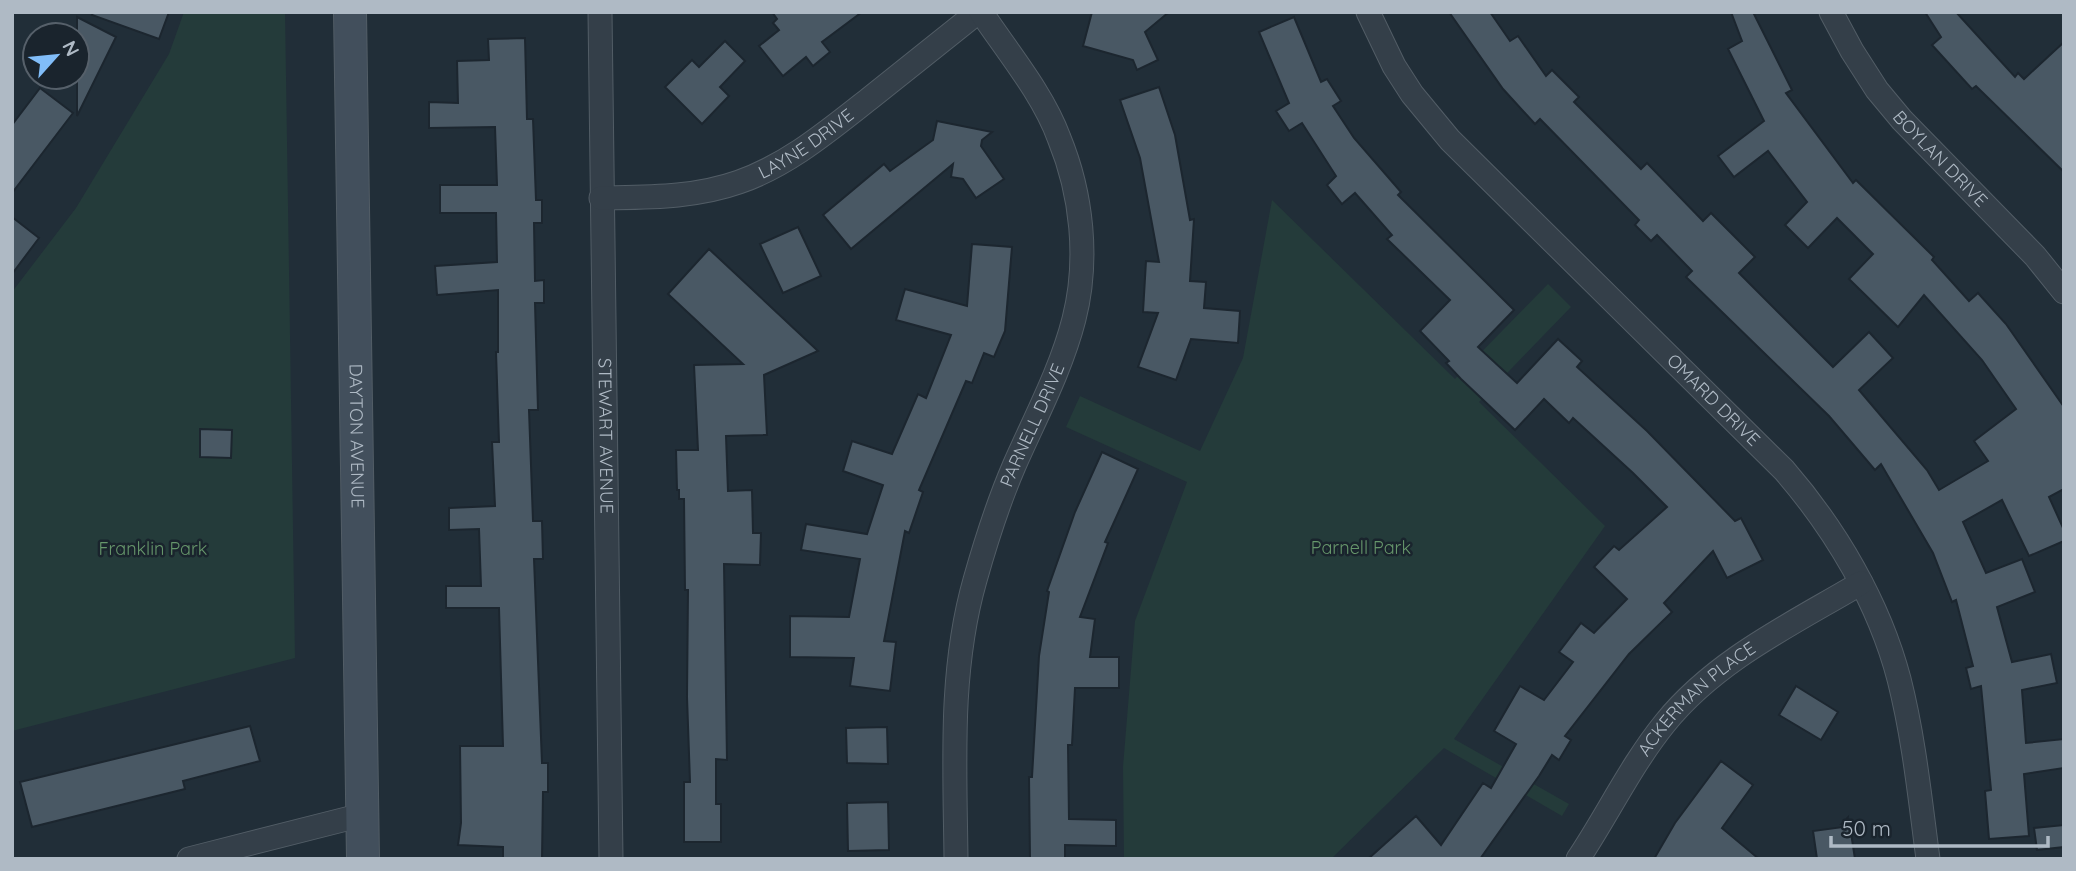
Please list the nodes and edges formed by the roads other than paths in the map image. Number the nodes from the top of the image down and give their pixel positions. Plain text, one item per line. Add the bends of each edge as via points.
1 (349, 12) edge
2 (600, 12) edge
3 (980, 12) edge
4 (1368, 12) edge
5 (1831, 12) edge
6 (601, 198) junction
7 (2064, 292) edge
8 (1861, 583) junction
9 (362, 815) junction
10 (189, 859) edge
11 (363, 859) edge
12 (611, 859) edge
13 (956, 859) edge
14 (1577, 859) edge
15 (1928, 859) edge

1 - 9 main road, DAYTON AVENUE
2 - 6 street, STEWART AVENUE
3 - 6 street, LAYNE DRIVE via 817,140 773,168 695,193
3 - 13 street, PARNELL DRIVE via 1059,136 1077,195 1081,278 1058,368 994,516 974,584 957,689
4 - 8 street, OMARD DRIVE via 1394,66 1450,140 1784,470 1840,545
5 - 7 street, BOYLAN DRIVE via 1877,90
6 - 12 street, STEWART AVENUE
8 - 14 street, ACKERMAN PLACE via 1744,652 1693,693 1647,747
8 - 15 street, OMARD DRIVE via 1899,678
9 - 10 street
9 - 11 main road, DAYTON AVENUE

